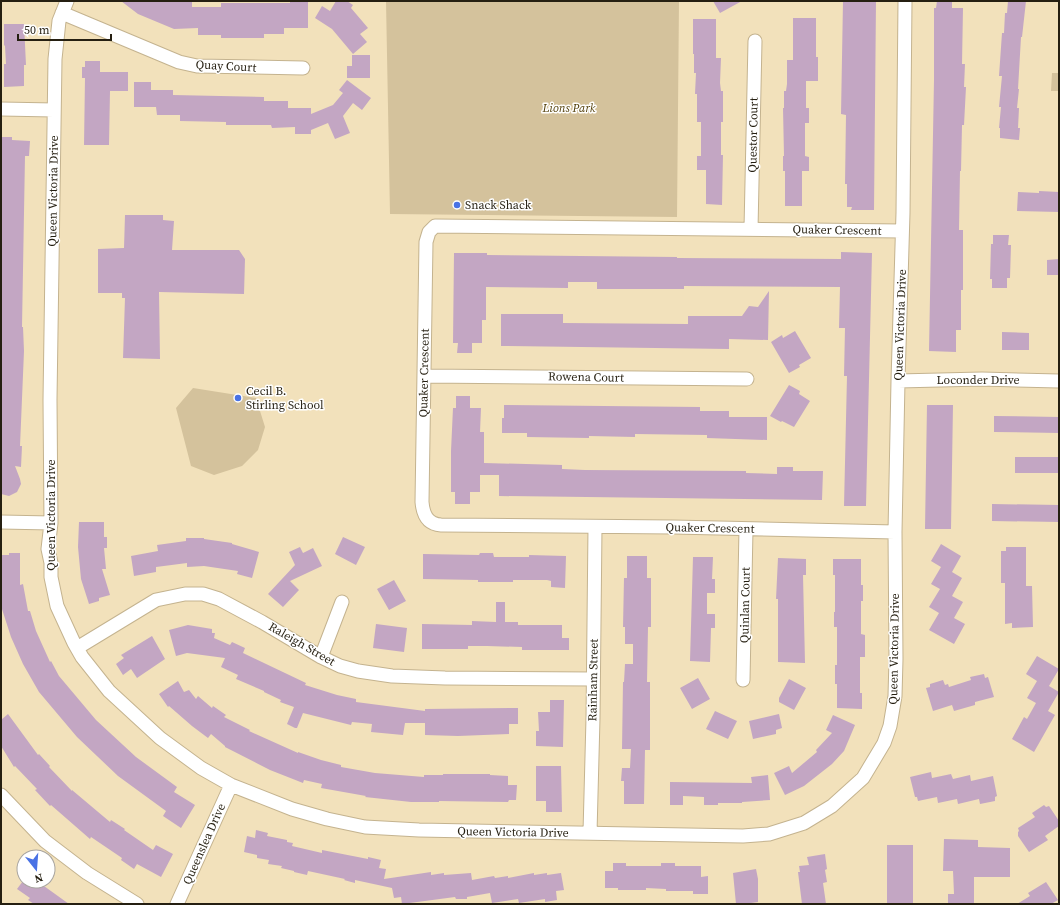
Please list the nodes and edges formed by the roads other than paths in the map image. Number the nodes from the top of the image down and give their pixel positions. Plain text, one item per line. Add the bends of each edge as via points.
1 (905, 1) edge
2 (65, 7) edge
3 (755, 41) dead end
4 (303, 68) dead end
5 (1, 109) edge
6 (54, 110) junction
7 (751, 229) junction
8 (902, 231) junction
9 (424, 376) junction
10 (747, 379) dead end
11 (898, 381) junction
12 (1059, 381) edge
13 (1, 522) edge
14 (51, 523) junction
15 (595, 527) junction
16 (746, 529) junction
17 (896, 532) junction
18 (342, 602) dead end
19 (78, 648) junction
20 (321, 656) junction
21 (593, 679) junction
22 (743, 680) dead end
23 (231, 785) junction
24 (1, 795) edge
25 (590, 833) junction
26 (137, 904) edge
27 (177, 904) edge

1 - 8 street, Queen Victoria Drive
2 - 4 street, Quay Court via 179,62 197,66
2 - 6 street, Queen Victoria Drive via 59,21
3 - 7 street, Questor Court
5 - 6 street
6 - 14 street, Queen Victoria Drive
7 - 8 street, Quaker Crescent
7 - 9 street, Quaker Crescent via 435,226 429,232 426,242
8 - 11 street, Queen Victoria Drive
9 - 10 street, Rowena Court
9 - 15 street, Quaker Crescent via 422,502 425,517 430,522 435,525
11 - 12 street, Loconder Drive
11 - 17 street, Queen Victoria Drive
13 - 14 street
14 - 19 street, Queen Victoria Drive via 48,549 51,577 58,606
15 - 16 street, Quaker Crescent
15 - 21 street, Rainham Street
16 - 17 street, Quaker Crescent
16 - 22 street, Quinlan Court
17 - 25 street, Queen Victoria Drive via 894,706 884,743 860,781 832,806 804,823 770,834 744,836
18 - 20 street
19 - 20 street, Raleigh Street via 156,600 197,594 219,599
19 - 23 street, Queen Victoria Drive via 109,691 142,723 187,759
20 - 21 street, Raleigh Street via 340,666 392,676
21 - 25 street, Rainham Street
23 - 25 street, Queen Victoria Drive via 292,809 364,827
23 - 27 street, Queenslea Drive
24 - 26 street via 45,841 87,873

